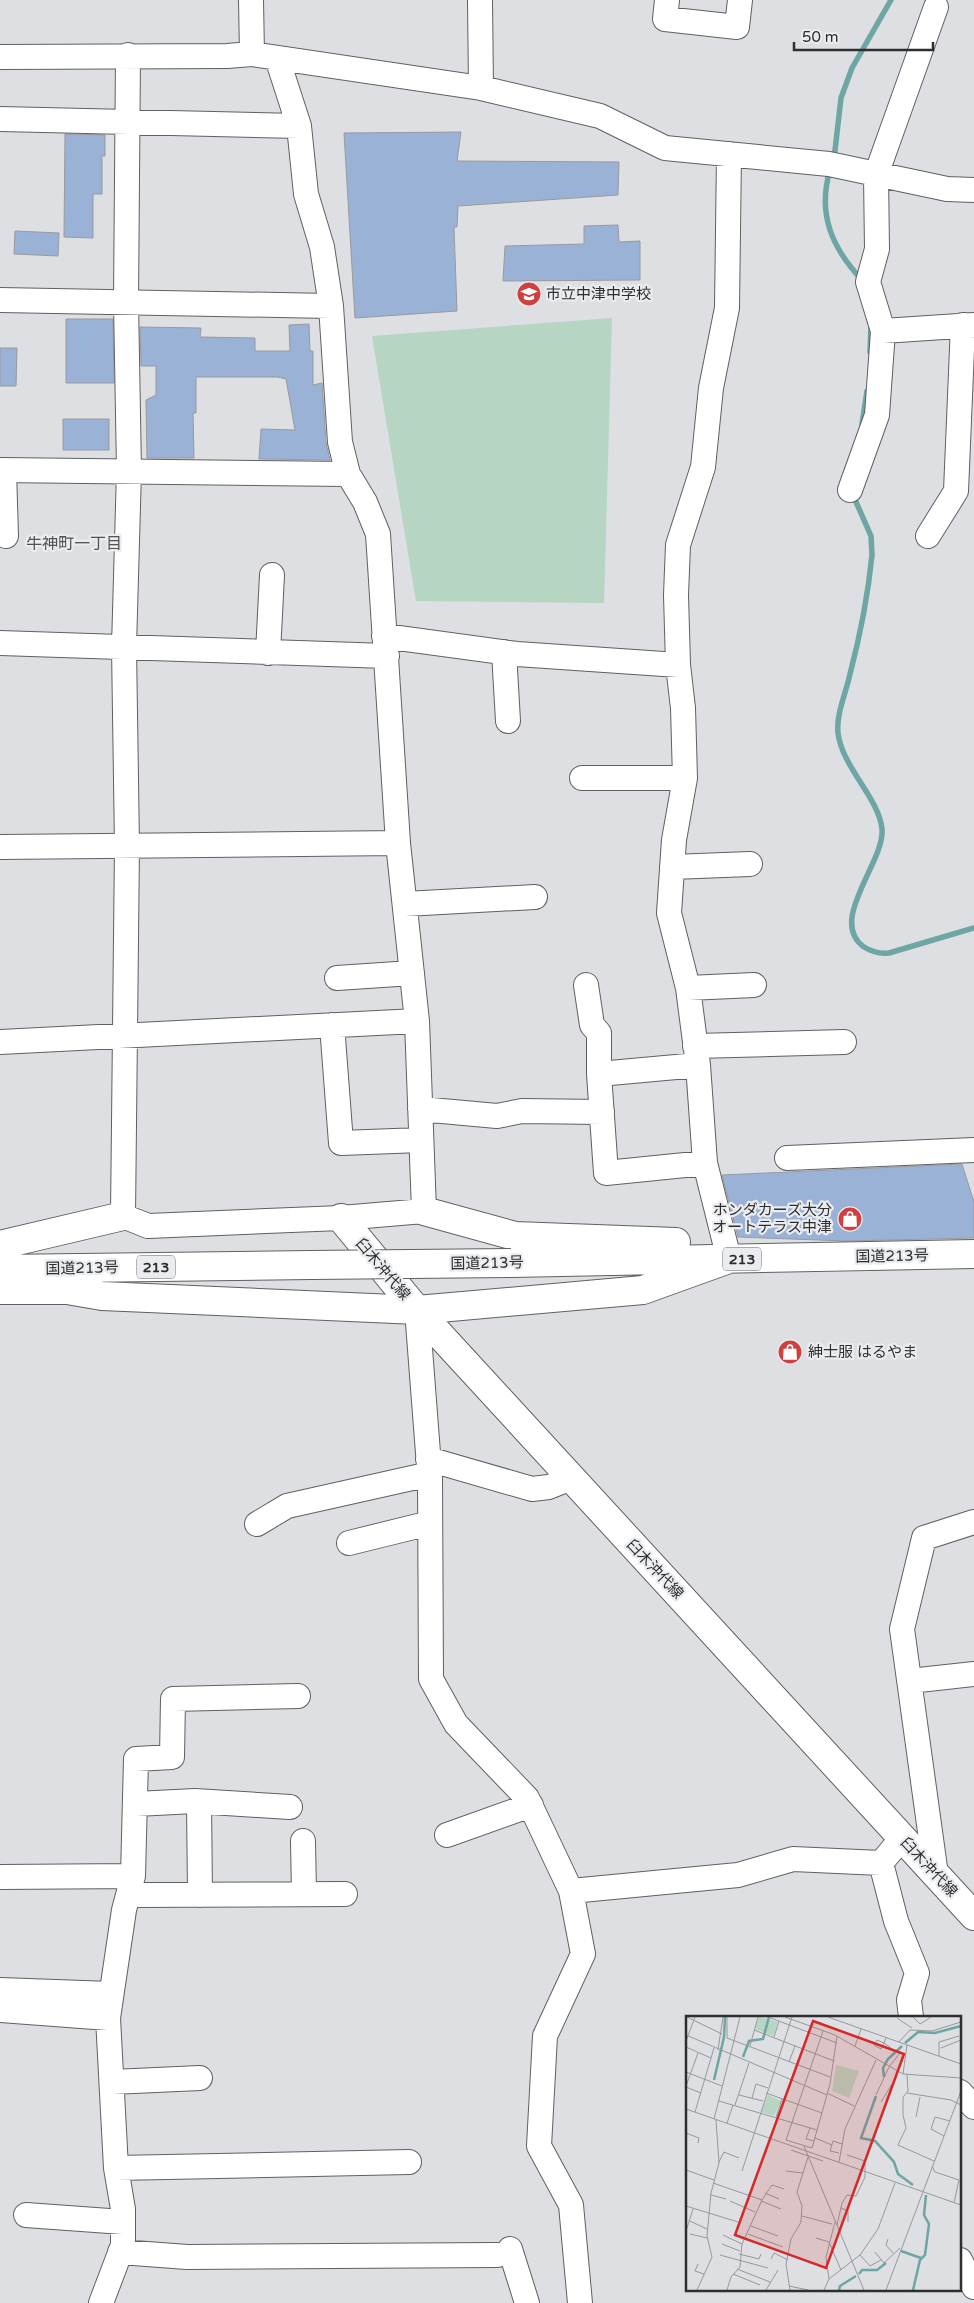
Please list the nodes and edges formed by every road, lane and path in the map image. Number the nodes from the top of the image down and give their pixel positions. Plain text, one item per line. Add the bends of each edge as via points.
1 (250, 0) edge
2 (480, 0) edge
3 (667, 0) edge
4 (740, 0) edge
5 (936, 7) dead end
6 (252, 54) junction
7 (128, 55) junction
8 (0, 57) edge
9 (277, 58) junction
10 (481, 88) junction
11 (0, 119) edge
12 (127, 121) junction
13 (299, 126) junction
14 (729, 154) junction
15 (876, 175) junction
16 (974, 190) edge
17 (0, 300) edge
18 (126, 302) junction
19 (332, 306) junction
20 (969, 325) edge
21 (883, 331) junction
22 (2, 470) edge
23 (129, 470) junction
24 (348, 474) junction
25 (850, 490) dead end
26 (6, 536) dead end
27 (928, 536) dead end
28 (272, 575) dead end
29 (0, 643) edge
30 (385, 646) junction
31 (124, 647) junction
32 (268, 652) junction
33 (504, 652) junction
34 (678, 665) junction
35 (508, 721) dead end
36 (582, 778) dead end
37 (685, 778) junction
38 (398, 843) junction
39 (126, 846) junction
40 (0, 847) edge
41 (750, 864) dead end
42 (672, 866) junction
43 (534, 897) dead end
44 (405, 904) junction
45 (412, 973) junction
46 (337, 978) dead end
47 (586, 985) dead end
48 (754, 985) dead end
49 (688, 988) junction
50 (416, 1021) junction
51 (332, 1025) junction
52 (125, 1035) junction
53 (0, 1042) edge
54 (844, 1042) dead end
55 (696, 1055) junction
56 (599, 1074) junction
57 (420, 1109) junction
58 (602, 1112) junction
59 (421, 1140) junction
60 (974, 1150) edge
61 (787, 1158) dead end
62 (705, 1163) junction
63 (424, 1211) junction
64 (124, 1216) junction
65 (340, 1218) junction
66 (0, 1245) edge
67 (974, 1254) edge
68 (729, 1259) junction
69 (0, 1270) edge
70 (0, 1290) edge
71 (417, 1310) junction
72 (429, 1467) junction
73 (571, 1478) junction
74 (974, 1522) edge
75 (430, 1523) junction
76 (257, 1524) dead end
77 (349, 1543) dead end
78 (974, 1674) edge
79 (910, 1681) junction
80 (298, 1696) dead end
81 (199, 1802) junction
82 (136, 1804) junction
83 (531, 1805) junction
84 (290, 1808) dead end
85 (447, 1835) dead end
86 (902, 1838) junction
87 (302, 1840) dead end
88 (881, 1863) junction
89 (936, 1875) junction
90 (0, 1877) edge
91 (131, 1886) junction
92 (571, 1891) junction
93 (304, 1894) junction
94 (345, 1894) dead end
95 (200, 1895) junction
96 (974, 1916) edge
97 (0, 1990) edge
98 (112, 1994) junction
99 (0, 2010) edge
100 (911, 2016) edge
101 (108, 2018) junction
102 (200, 2078) dead end
103 (112, 2082) junction
104 (962, 2094) edge
105 (974, 2107) edge
106 (409, 2162) dead end
107 (116, 2168) junction
108 (26, 2215) dead end
109 (123, 2222) junction
110 (120, 2252) junction
111 (962, 2264) edge
112 (974, 2287) edge
113 (101, 2303) edge
114 (527, 2303) edge
115 (580, 2303) edge

1 - 6 street
2 - 10 street
3 - 4 street via 665,19 736,27
5 - 15 street
6 - 7 street
6 - 9 street
7 - 8 street
7 - 12 street
9 - 10 street
9 - 13 street
10 - 14 street via 600,116 665,148
11 - 12 street
12 - 13 street
12 - 18 street
13 - 19 street via 306,194 322,247
14 - 15 street via 829,164
14 - 34 street via 727,308 711,388 703,467 678,545
15 - 16 street via 947,189
15 - 21 street via 877,249 868,282
17 - 18 street
18 - 19 street
18 - 23 street
19 - 24 street via 340,442
20 - 21 street
20 - 27 street via 956,491
21 - 25 street via 877,415
22 - 23 street
22 - 26 street
23 - 24 street
23 - 31 street
24 - 30 street via 365,502 378,534
28 - 32 street
29 - 31 street
30 - 32 street
30 - 33 street
30 - 38 street
31 - 32 street
31 - 39 street
33 - 34 street
33 - 35 street
34 - 37 street
36 - 37 street
37 - 42 street
38 - 39 street
38 - 44 street
39 - 40 street
39 - 52 street
41 - 42 street
42 - 49 street via 668,913
43 - 44 street
44 - 45 street
45 - 46 street
45 - 50 street
47 - 56 street via 592,1025 599,1033
48 - 49 street
49 - 55 street
50 - 51 street
50 - 57 street
51 - 52 street
51 - 59 street via 341,1143
52 - 53 street
52 - 64 street
54 - 55 street
55 - 56 street
55 - 62 street
56 - 58 street
57 - 58 street via 497,1116 522,1111
57 - 59 street
58 - 62 street via 606,1173
59 - 63 street
60 - 61 street
62 - 68 street
63 - 65 street
63 - 68 main road via 515,1236 687,1243
64 - 65 street via 148,1226
64 - 66 main road
65 - 71 main road, 臼木沖代線
67 - 68 main road, 国道213号 / 213
68 - 69 main road, 国道213号 / 213, bridge
68 - 71 main road via 643,1290
70 - 71 main road via 67,1290 102,1296
71 - 72 street
71 - 73 main road, 臼木沖代線
72 - 73 street via 532,1489 549,1487
72 - 75 street
72 - 76 street via 287,1506
73 - 86 main road, 臼木沖代線
74 - 79 street via 924,1538 902,1629
75 - 77 street
75 - 83 street via 431,1679 456,1724
78 - 79 street
79 - 89 street
80 - 82 street via 173,1699 172,1756 136,1759
81 - 82 street
81 - 84 street
81 - 95 street
82 - 91 street
83 - 85 street
83 - 92 street
86 - 88 street
86 - 89 main road, 臼木沖代線
87 - 93 street
88 - 92 street via 793,1859 738,1875
88 - 100 street via 896,1921 917,1973 909,2000
89 - 96 main road, 臼木沖代線
90 - 91 street
91 - 95 street
91 - 98 street
92 - 115 street via 583,1954 544,2036 539,2146 571,2205
93 - 94 street
93 - 95 street
97 - 98 street
98 - 101 street
99 - 101 street
101 - 103 street
102 - 103 street
103 - 107 street
104 - 105 street
106 - 107 street
107 - 109 street
108 - 109 street
109 - 110 street
110 - 113 street
110 - 114 street via 187,2258 503,2252
111 - 112 street

